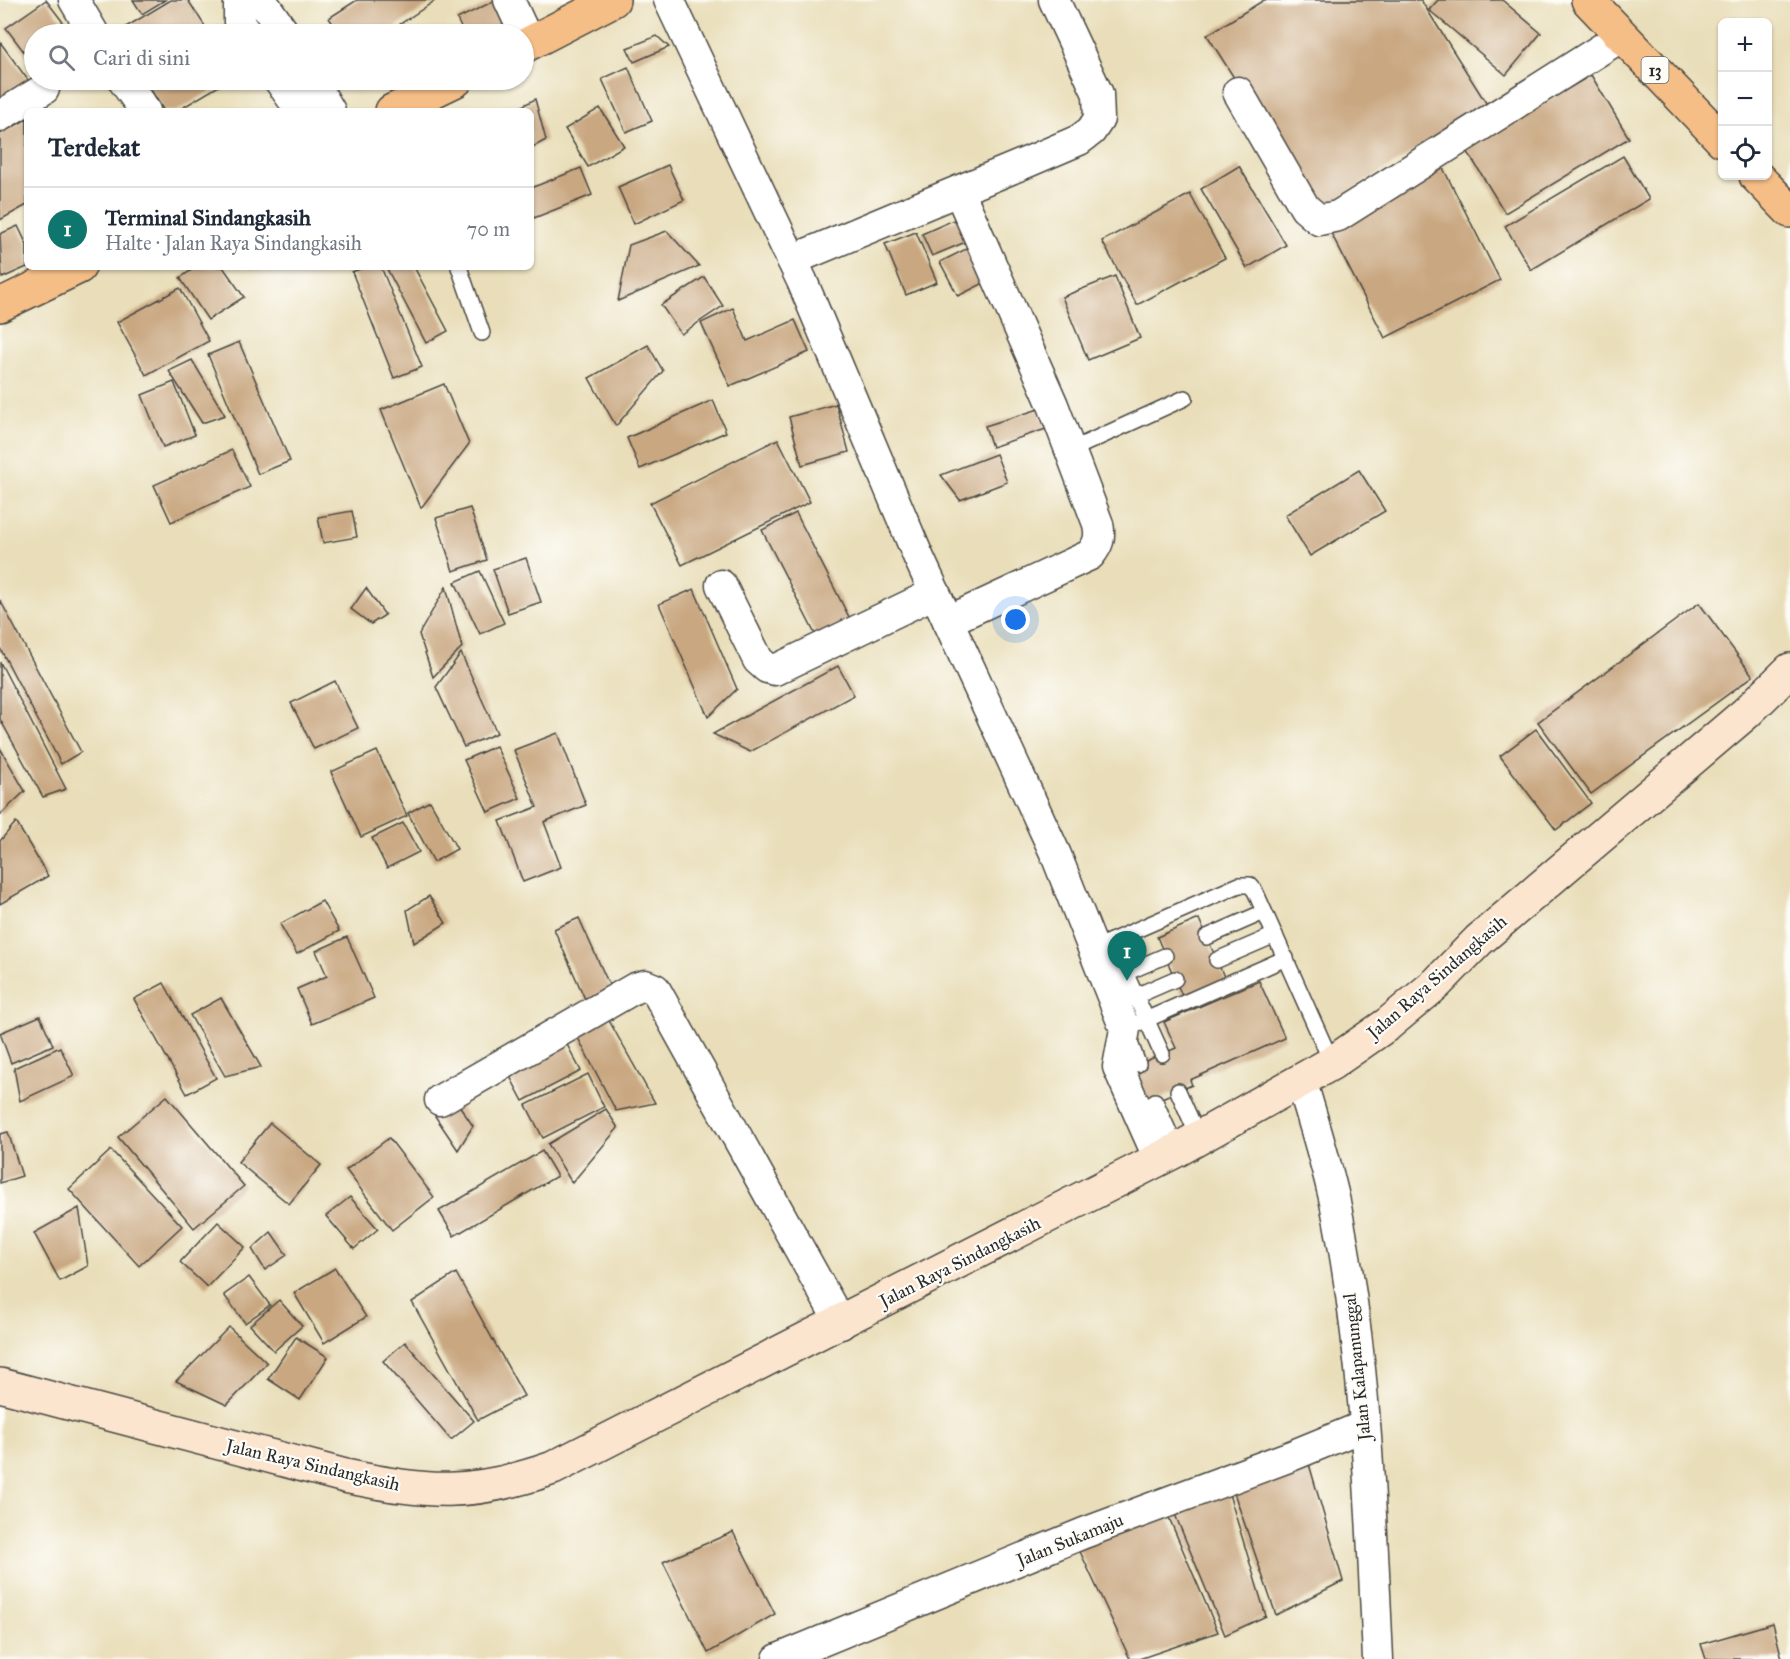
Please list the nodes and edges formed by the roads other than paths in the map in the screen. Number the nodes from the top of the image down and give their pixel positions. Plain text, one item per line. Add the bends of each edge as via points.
1 (74, 0) edge
2 (239, 0) edge
3 (508, 0) edge
4 (613, 0) edge
5 (669, 0) edge
6 (1054, 0) edge
7 (1588, 0) edge
8 (88, 24) edge
9 (240, 24) edge
10 (278, 24) edge
11 (518, 24) edge
12 (1622, 36) junction
13 (534, 40) edge
14 (42, 90) edge
15 (130, 90) edge
16 (286, 90) edge
17 (318, 90) edge
18 (436, 90) edge
19 (1238, 92) dead end
20 (143, 108) edge
21 (299, 108) edge
22 (328, 108) edge
23 (401, 108) edge
24 (0, 116) edge
25 (1718, 136) edge
26 (1760, 180) edge
27 (959, 191) junction
28 (1790, 211) edge
29 (792, 260) junction
30 (73, 270) edge
31 (460, 270) edge
32 (0, 304) edge
33 (482, 333) dead end
34 (1185, 398) dead end
35 (1071, 450) junction
36 (721, 585) dead end
37 (935, 593) junction
38 (948, 621) junction
39 (1790, 670) edge
40 (1264, 912) junction
41 (1275, 935) junction
42 (1207, 937) dead end
43 (1165, 956) dead end
44 (1286, 958) junction
45 (1217, 960) dead end
46 (1175, 979) dead end
47 (1117, 980) junction
48 (1162, 1054) dead end
49 (1332, 1063) junction
50 (1138, 1064) dead end
51 (1301, 1080) junction
52 (1178, 1091) dead end
53 (440, 1100) dead end
54 (1155, 1101) dead end
55 (1179, 1149) junction
56 (841, 1324) junction
57 (0, 1384) edge
58 (1364, 1426) junction
59 (778, 1659) edge
60 (1378, 1659) edge

1 - 8 street
2 - 9 street
2 - 10 street via 264,4
3 - 11 street
4 - 13 highway
5 - 29 street
6 - 27 street via 1098,94 1099,119 1079,140
7 - 12 highway, 13
12 - 19 street via 1338,216 1319,220 1305,208
12 - 25 highway, 13
14 - 24 street
15 - 20 street
16 - 21 street
17 - 22 street
18 - 23 highway
26 - 28 highway
27 - 29 street
27 - 35 street
29 - 37 street
30 - 32 highway
31 - 33 lane
34 - 35 lane
35 - 38 street via 1098,524 1097,546 1090,555
36 - 37 street via 758,660 775,669
37 - 38 street
38 - 47 street
39 - 49 main road, Jalan Raya Sindangkasih via 1479,940 1437,982 1388,1024
40 - 41 lane
40 - 42 lane
40 - 47 lane via 1254,889 1239,885
41 - 44 lane
41 - 45 lane
43 - 47 lane
44 - 47 lane
44 - 49 lane
46 - 47 lane
47 - 48 lane
47 - 50 lane
47 - 55 street via 1118,1067
49 - 51 main road, Jalan Raya Sindangkasih
51 - 55 main road, Jalan Raya Sindangkasih
51 - 58 street, Jalan Kalapanunggal via 1323,1153 1345,1256
52 - 55 lane
53 - 56 street via 635,988 645,985 655,989
54 - 55 lane
55 - 56 main road, Jalan Raya Sindangkasih
56 - 57 main road, Jalan Raya Sindangkasih via 552,1468 485,1488 443,1491 345,1476
58 - 59 street, Jalan Sukamaju via 1084,1533
58 - 60 street, Jalan Kalapanunggal

